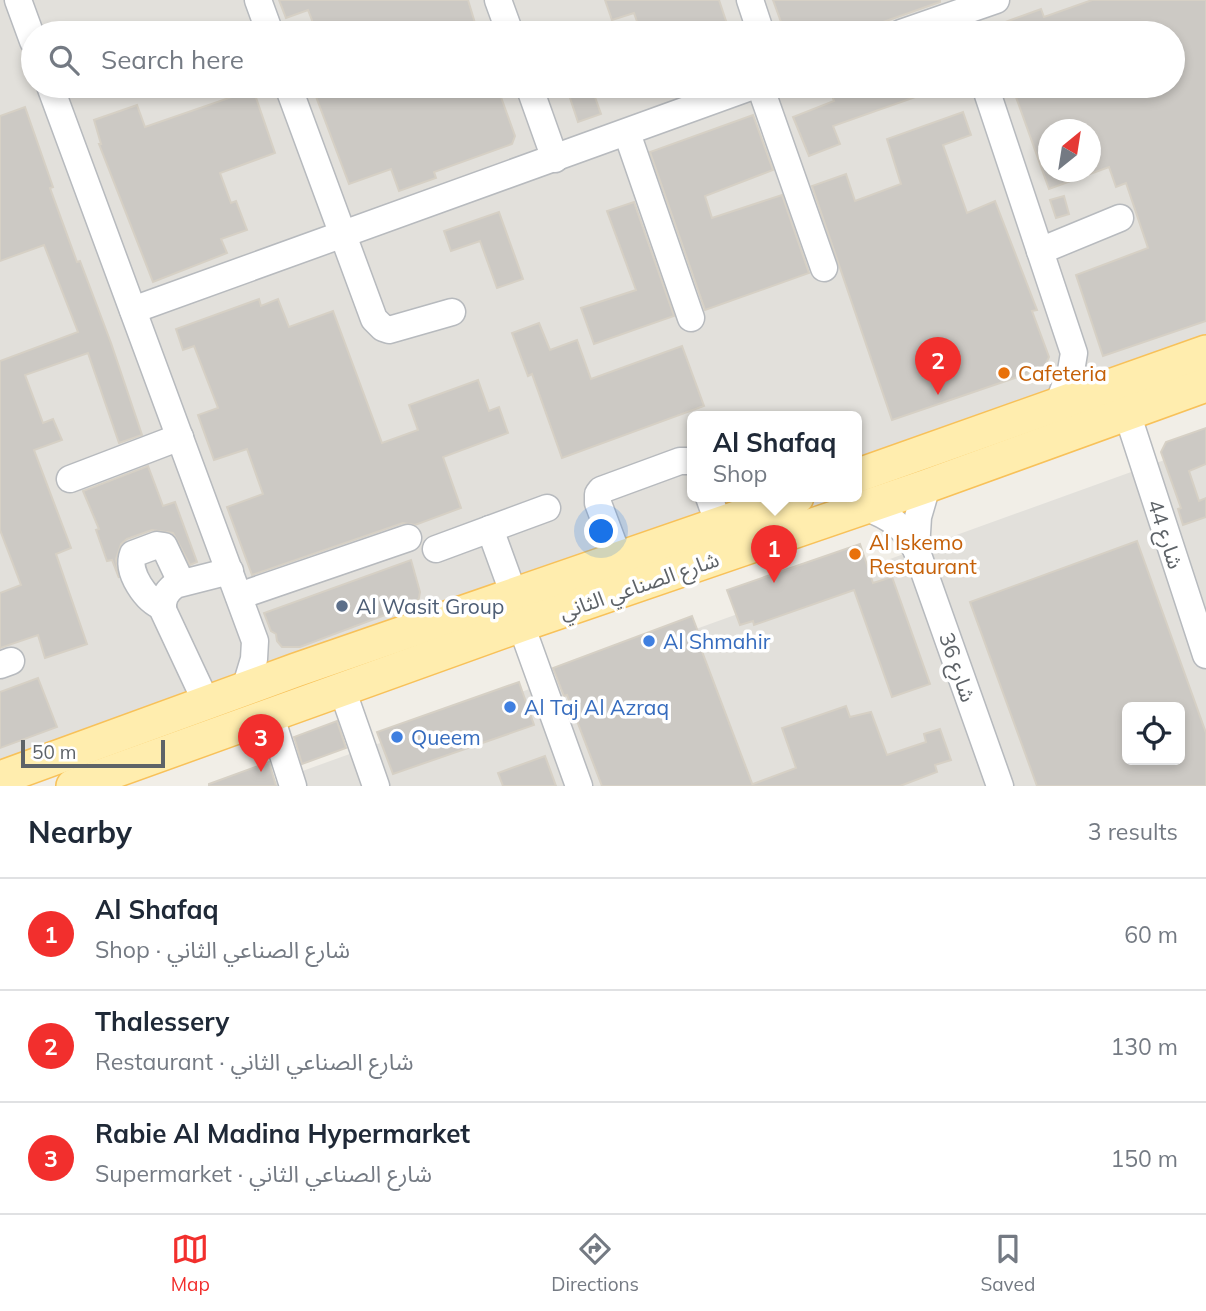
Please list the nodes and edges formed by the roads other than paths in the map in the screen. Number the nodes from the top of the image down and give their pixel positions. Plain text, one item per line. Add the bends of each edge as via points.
1 (18, 0) edge
2 (258, 0) edge
3 (498, 0) edge
4 (750, 0) edge
5 (996, 0) edge
6 (26, 21) edge
7 (266, 21) edge
8 (506, 21) edge
9 (757, 21) edge
10 (967, 21) edge
11 (54, 98) edge
12 (292, 98) edge
13 (533, 98) edge
14 (721, 98) edge
15 (764, 98) edge
16 (989, 98) edge
17 (627, 133) junction
18 (555, 159) junction
19 (1120, 218) dead end
20 (342, 236) junction
21 (1040, 251) junction
22 (824, 268) dead end
23 (133, 310) junction
24 (452, 312) dead end
25 (691, 318) dead end
26 (1206, 352) edge
27 (1074, 353) junction
28 (1206, 385) edge
29 (1121, 399) junction
30 (1058, 404) junction
31 (180, 437) junction
32 (687, 461) edge
33 (862, 474) edge
34 (70, 480) dead end
35 (927, 486) junction
36 (767, 502) edge
37 (547, 508) dead end
38 (866, 508) junction
39 (714, 511) edge
40 (490, 529) junction
41 (408, 538) dead end
42 (436, 549) dead end
43 (916, 549) junction
44 (619, 559) junction
45 (230, 570) junction
46 (181, 582) junction
47 (239, 596) junction
48 (163, 607) junction
49 (517, 610) junction
50 (255, 641) junction
51 (1206, 655) edge
52 (296, 670) junction
53 (245, 689) junction
54 (342, 689) junction
55 (207, 704) junction
56 (270, 714) junction
57 (0, 778) edge
58 (73, 786) edge
59 (293, 786) edge
60 (376, 786) edge
61 (579, 786) edge
62 (1000, 786) edge

1 - 6 lane
2 - 7 lane
3 - 8 lane
4 - 9 lane
5 - 10 lane
11 - 23 lane
12 - 20 lane
13 - 18 lane
14 - 17 lane
15 - 22 lane
16 - 21 lane
17 - 18 lane
17 - 25 lane
18 - 20 lane
19 - 21 lane
20 - 23 lane
20 - 24 lane via 374,320 383,328 395,329
21 - 27 lane
23 - 31 lane
26 - 29 main road, شارع الصناعي الثاني
27 - 29 lane
27 - 30 lane
28 - 29 main road, شارع الصناعي الثاني
29 - 30 main road, شارع الصناعي الثاني
29 - 35 main road, شارع الصناعي الثاني
29 - 51 lane, شارع 44
30 - 33 main road, شارع الصناعي الثاني
31 - 34 lane
31 - 45 lane
32 - 44 lane via 598,494
35 - 38 main road, شارع الصناعي الثاني
35 - 43 lane, شارع 36 via 918,517
36 - 39 main road, شارع الصناعي الثاني
37 - 40 lane
38 - 43 lane, شارع 36 via 896,522
38 - 49 main road, شارع الصناعي الثاني
39 - 44 main road, شارع الصناعي الثاني
40 - 42 lane
40 - 49 lane
41 - 47 lane
43 - 62 lane, شارع 36
44 - 49 main road, شارع الصناعي الثاني
45 - 46 lane
45 - 47 lane
46 - 48 lane via 165,594
46 - 48 lane via 164,546 133,554 132,565 143,592
47 - 50 lane
48 - 55 lane
49 - 52 main road, شارع الصناعي الثاني
49 - 54 main road, شارع الصناعي الثاني
49 - 61 lane
50 - 52 lane
50 - 53 lane
52 - 53 main road, شارع الصناعي الثاني
53 - 55 main road, شارع الصناعي الثاني
54 - 56 main road, شارع الصناعي الثاني
54 - 60 lane
55 - 57 main road, شارع الصناعي الثاني
56 - 58 main road, شارع الصناعي الثاني
56 - 59 lane

